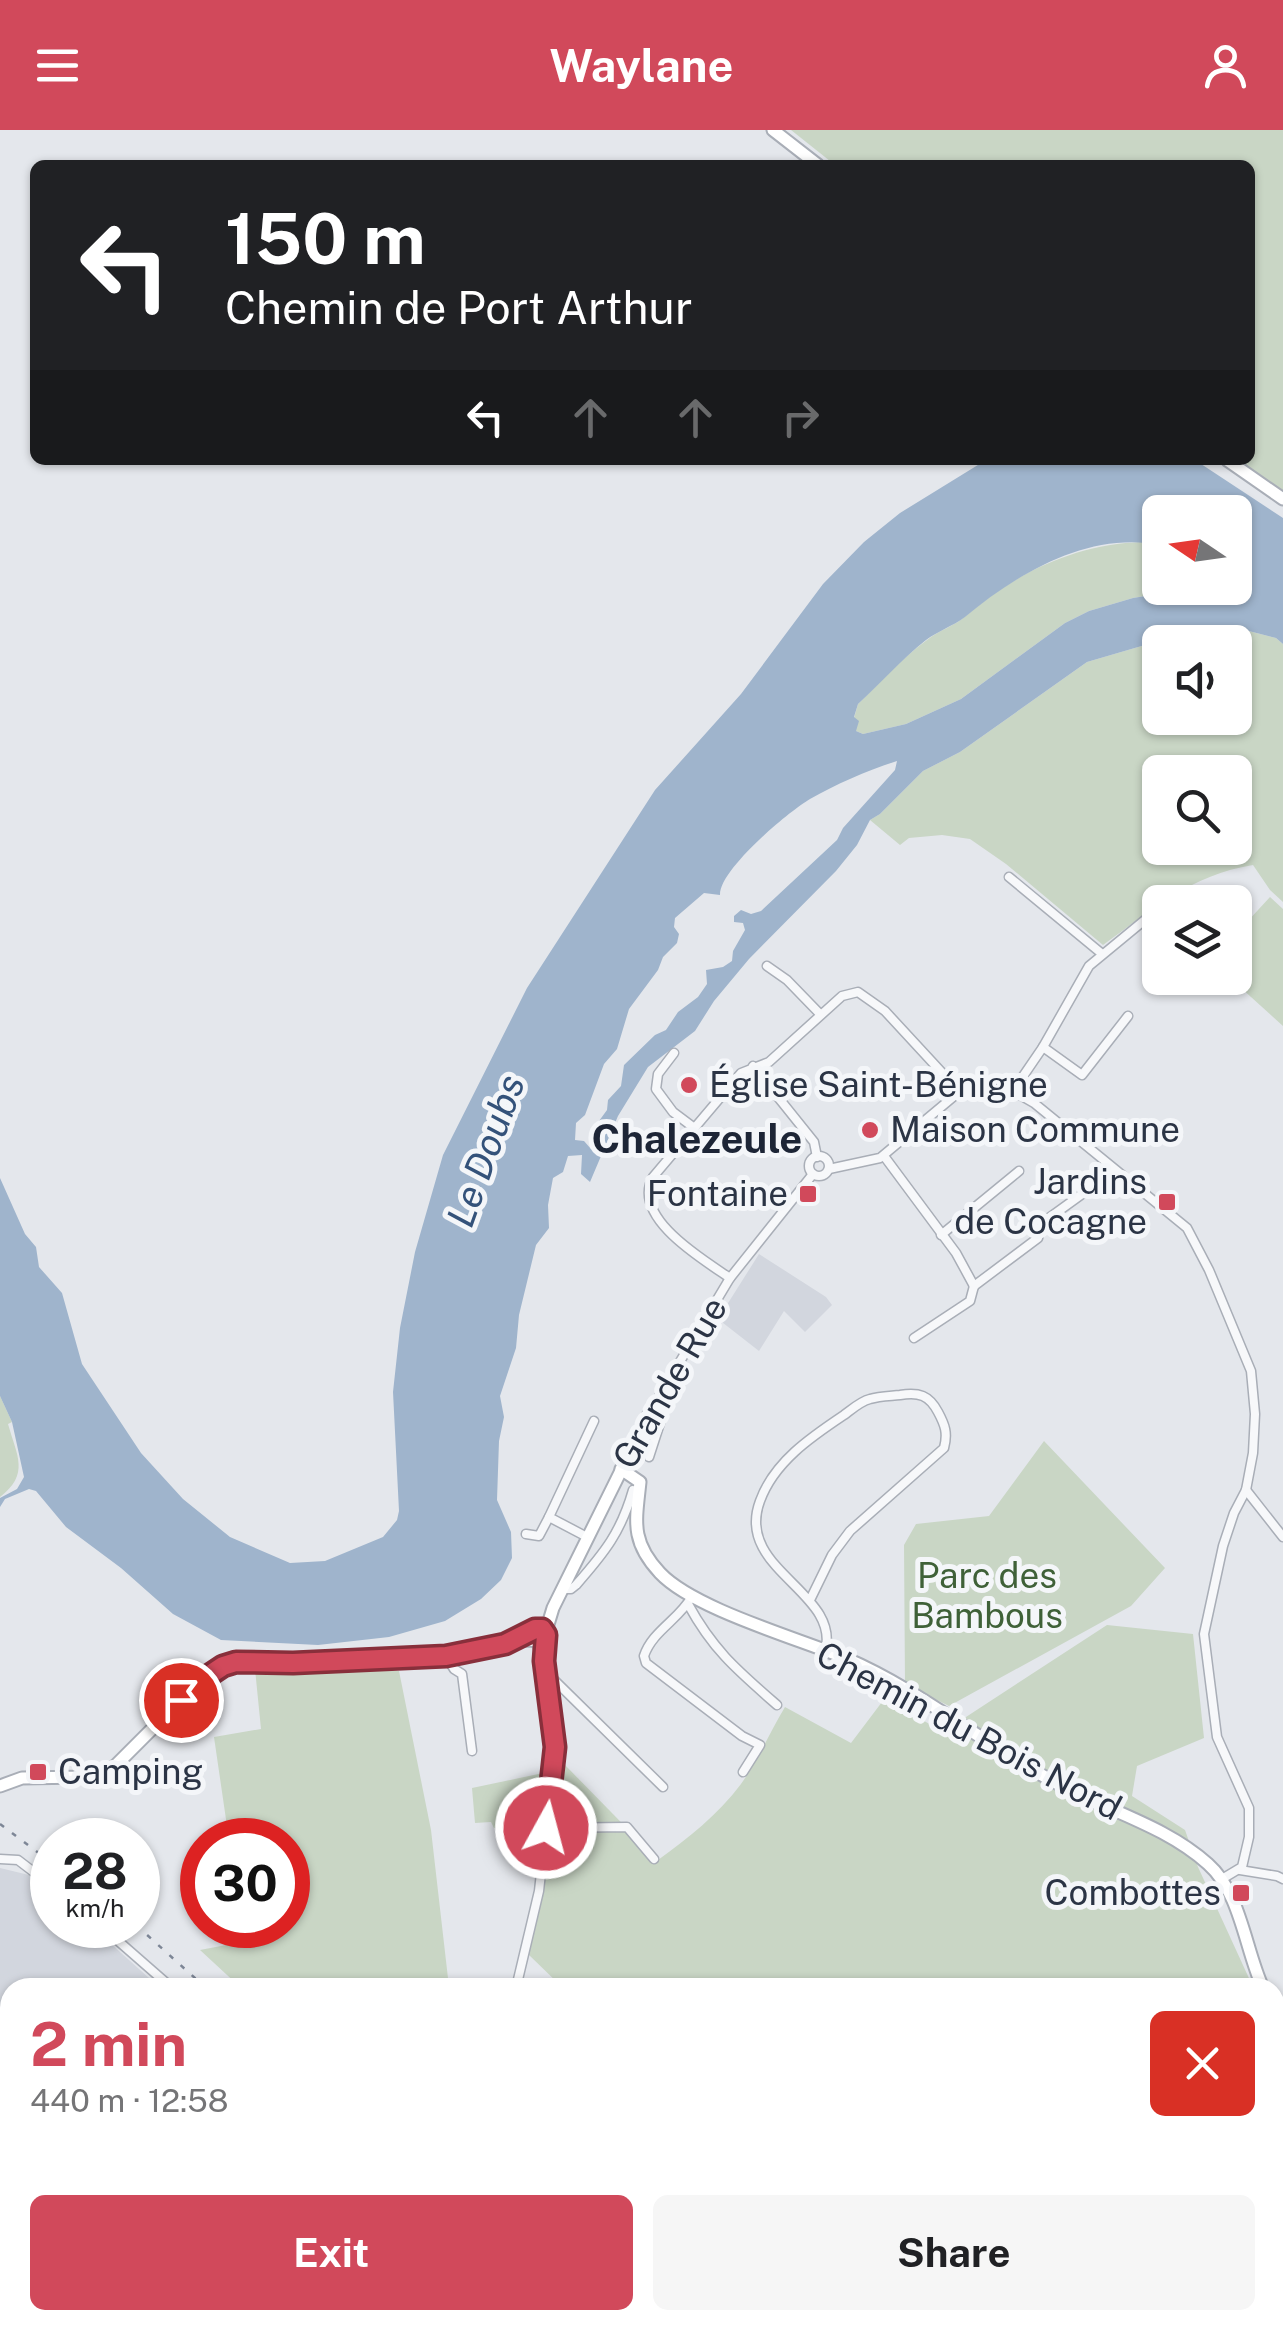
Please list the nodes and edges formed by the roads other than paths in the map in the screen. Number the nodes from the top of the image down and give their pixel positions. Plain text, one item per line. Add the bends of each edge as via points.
1 (773, 130) edge
2 (812, 160) edge
3 (1234, 465) edge
4 (1283, 499) edge
5 (1009, 878) dead end
6 (1142, 922) edge
7 (1101, 953) junction
8 (767, 966) dead end
9 (820, 1014) junction
10 (1128, 1016) dead end
11 (1044, 1047) junction
12 (674, 1053) dead end
13 (753, 1066) junction
14 (958, 1090) junction
15 (1013, 1092) junction
16 (693, 1127) junction
17 (817, 1156) junction
18 (884, 1156) junction
19 (829, 1169) junction
20 (1019, 1171) dead end
21 (1114, 1171) junction
22 (813, 1174) junction
23 (941, 1235) junction
24 (730, 1278) junction
25 (974, 1286) junction
26 (914, 1338) dead end
27 (650, 1410) junction
28 (594, 1421) dead end
29 (649, 1456) dead end
30 (621, 1469) junction
31 (634, 1490) dead end
32 (1246, 1490) junction
33 (549, 1518) junction
34 (526, 1534) dead end
35 (588, 1536) junction
36 (1283, 1536) edge
37 (563, 1589) junction
38 (690, 1600) junction
39 (810, 1600) junction
40 (538, 1635) junction
41 (825, 1652) junction
42 (446, 1656) junction
43 (546, 1672) junction
44 (777, 1705) dead end
45 (472, 1751) dead end
46 (743, 1772) dead end
47 (0, 1786) edge
48 (662, 1787) dead end
49 (546, 1828) junction
50 (0, 1860) edge
51 (654, 1860) dead end
52 (30, 1869) edge
53 (1240, 1870) junction
54 (1222, 1879) junction
55 (1283, 1879) edge
56 (126, 1948) edge
57 (161, 1978) edge
58 (518, 1978) edge
59 (1259, 1978) edge

1 - 2 street
3 - 4 street
5 - 7 street
6 - 7 street
7 - 11 street via 1077,982
8 - 9 street
9 - 13 street via 770,1062
9 - 14 street via 842,996 858,992 871,998
10 - 11 street via 1082,1075
11 - 15 street
12 - 16 street via 656,1089
13 - 16 street via 730,1082
13 - 17 street via 814,1142
14 - 15 street
14 - 18 street
15 - 21 street
16 - 24 street via 653,1177 647,1197 687,1249
17 - 19 street
17 - 22 street via 810,1162
18 - 19 street
18 - 23 street
19 - 22 street
20 - 23 street
21 - 25 street via 1042,1223 1038,1238
21 - 32 street via 1187,1228 1247,1360 1255,1414
22 - 24 street, Grande Rue
23 - 25 street
24 - 27 street, Grande Rue
25 - 26 street via 970,1300
27 - 29 street via 661,1420
27 - 30 street, Grande Rue
28 - 33 street
30 - 35 street, Grande Rue
30 - 38 street, Chemin du Bois Nord via 640,1482 636,1531 646,1555
31 - 37 street via 609,1548 576,1585
32 - 36 street
32 - 53 street via 1223,1546 1204,1634 1217,1737 1249,1808
33 - 34 street via 539,1536
33 - 35 street
35 - 37 street, Grande Rue
37 - 40 street, Grande Rue
38 - 41 street, Chemin du Bois Nord
38 - 44 street via 718,1652
38 - 46 street via 655,1636 646,1663 760,1745
39 - 39 street via 761,1544 755,1524 766,1486 808,1440 867,1399 914,1393 928,1398 946,1428 944,1448 850,1531
39 - 41 street via 826,1629
40 - 42 street
40 - 43 street
41 - 54 street, Chemin du Bois Nord via 900,1688 1066,1789 1142,1822
42 - 45 street via 462,1674
42 - 47 street via 236,1662 202,1680 115,1766 84,1777 22,1778
43 - 48 street
43 - 49 street via 555,1747
49 - 51 street via 627,1827
49 - 58 street
50 - 52 street via 18,1860
53 - 54 street
53 - 55 street
54 - 59 street, Chemin du Bois Nord
56 - 57 street

